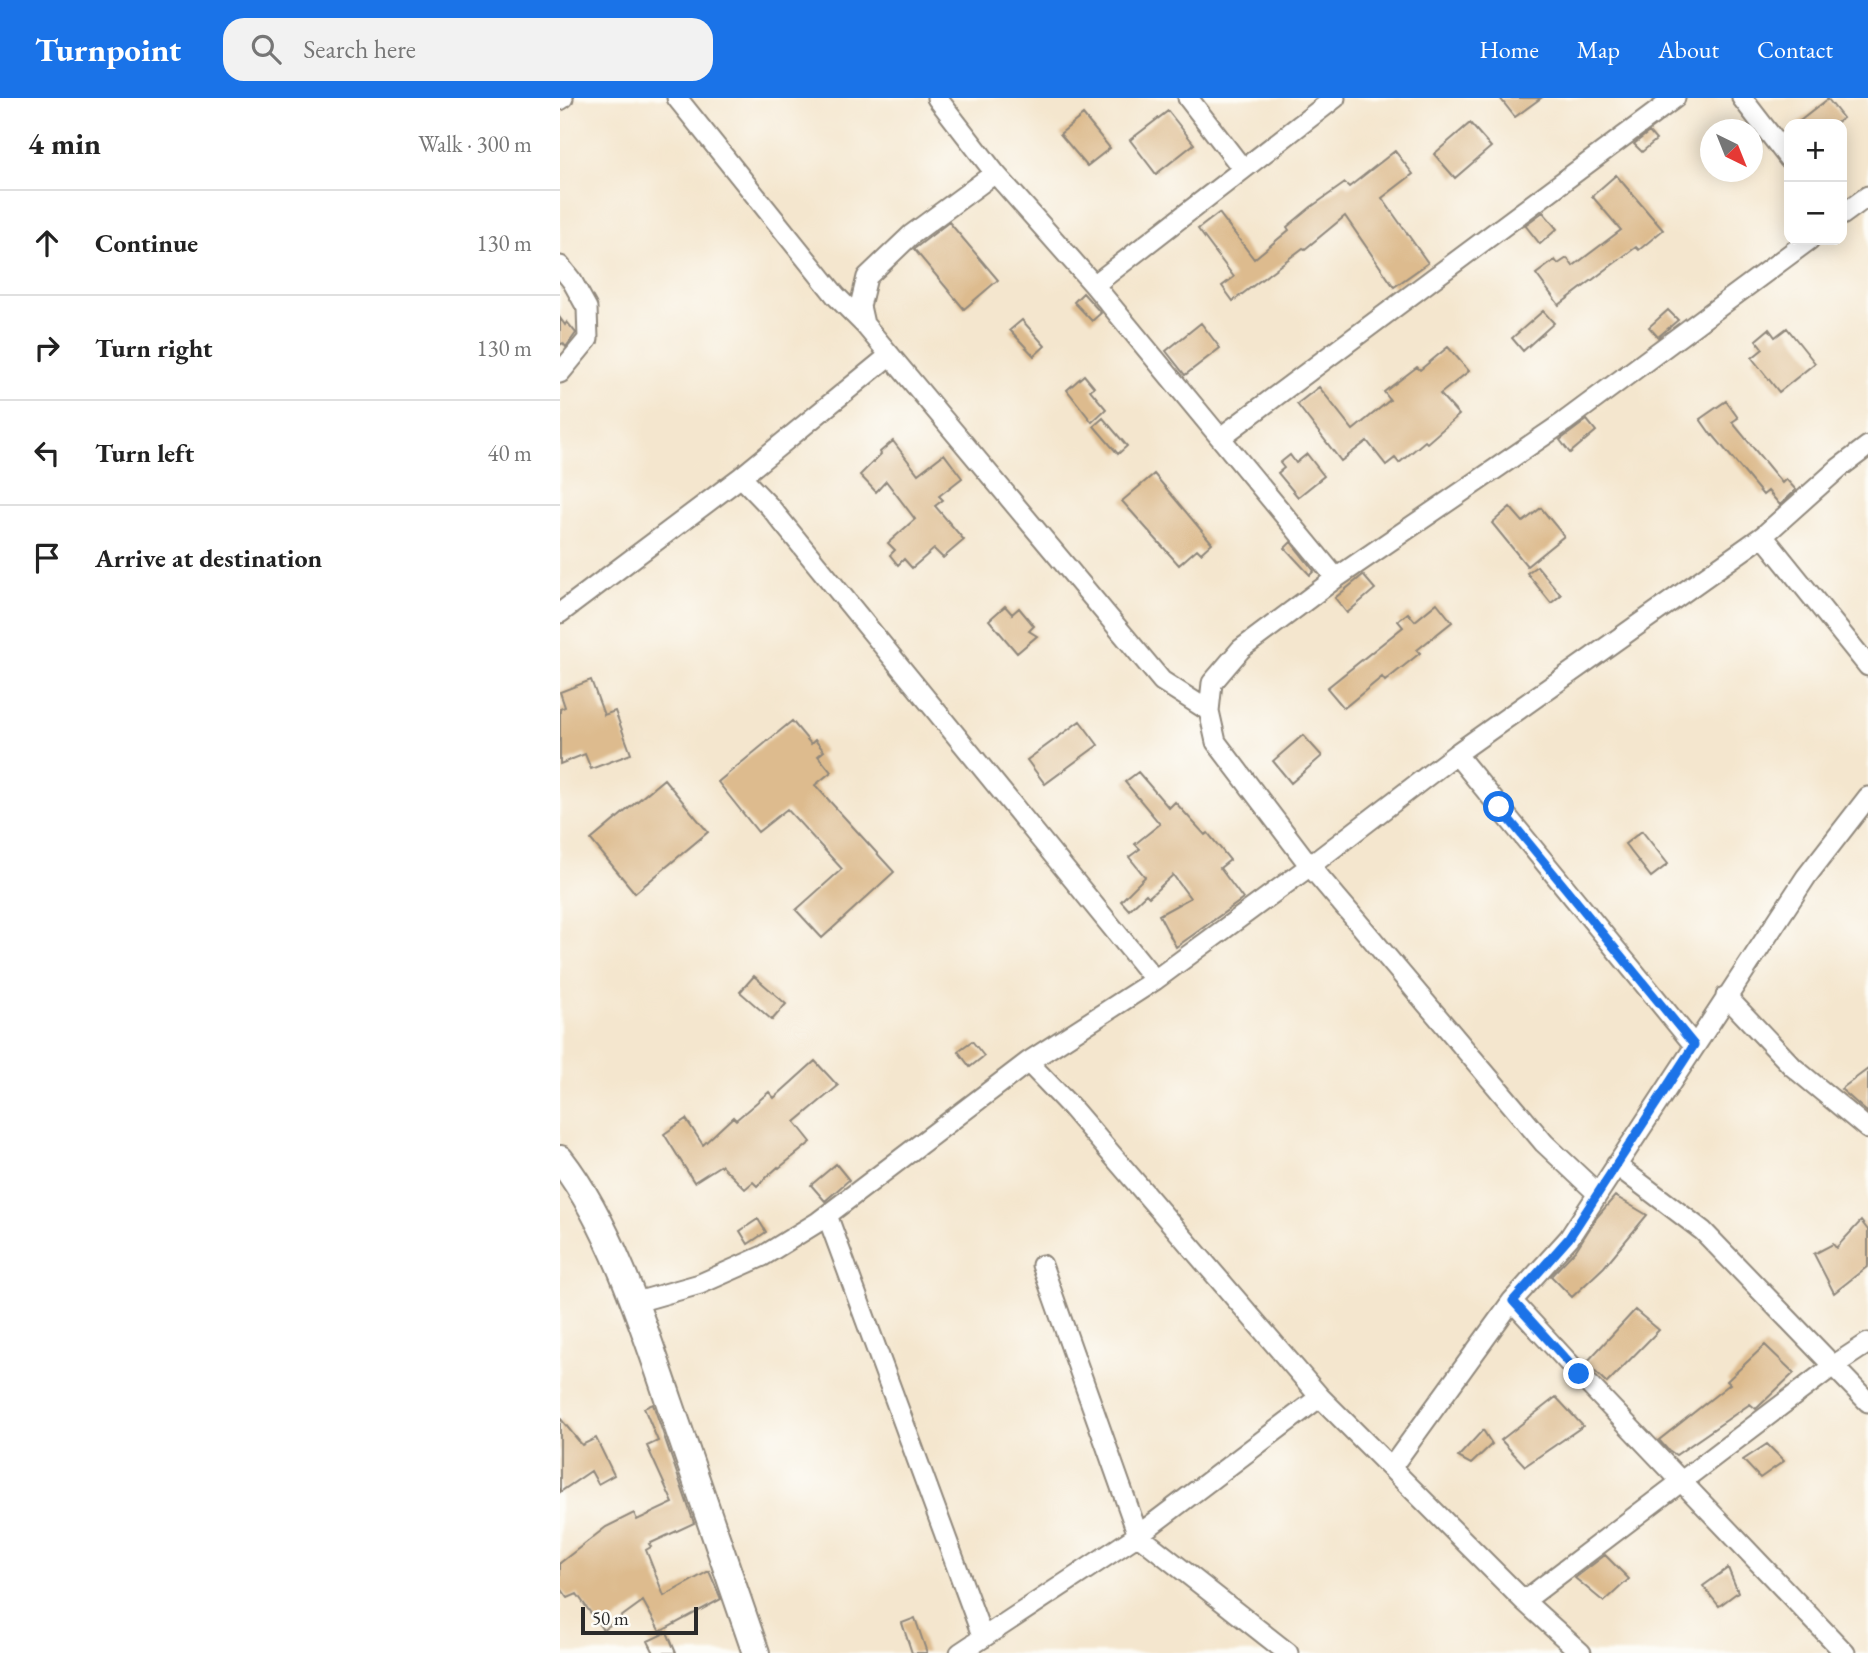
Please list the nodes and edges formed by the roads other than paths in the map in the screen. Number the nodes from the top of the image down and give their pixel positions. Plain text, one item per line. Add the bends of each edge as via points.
1 (677, 98) edge
2 (937, 98) edge
3 (1188, 98) edge
4 (1335, 98) edge
5 (1675, 98) edge
6 (1742, 98) edge
7 (1784, 153) edge
8 (1242, 168) junction
9 (995, 173) junction
10 (1868, 196) edge
11 (1847, 211) edge
12 (1802, 245) edge
13 (560, 266) edge
14 (1094, 285) junction
15 (864, 324) junction
16 (890, 355) junction
17 (560, 373) edge
18 (1221, 437) junction
19 (1868, 446) edge
20 (741, 477) junction
21 (1763, 536) junction
22 (1336, 578) junction
23 (560, 613) edge
24 (1868, 666) edge
25 (1209, 711) junction
26 (1456, 754) junction
27 (1868, 797) edge
28 (1310, 866) junction
29 (1154, 980) junction
30 (1726, 996) junction
31 (1694, 1045) junction
32 (1028, 1062) junction
33 (1868, 1129) edge
34 (560, 1159) edge
35 (1616, 1165) junction
36 (1597, 1193) junction
37 (828, 1215) junction
38 (1042, 1265) dead end
39 (1513, 1301) junction
40 (633, 1303) junction
41 (1868, 1343) edge
42 (1833, 1366) junction
43 (1320, 1397) junction
44 (1868, 1402) edge
45 (1391, 1468) junction
46 (1682, 1481) junction
47 (1138, 1535) junction
48 (1524, 1601) junction
49 (983, 1638) junction
50 (964, 1652) edge
51 (756, 1653) edge
52 (1288, 1653) edge
53 (1581, 1653) edge
54 (1845, 1653) edge

1 - 15 street via 836,296
2 - 9 street
3 - 8 street
4 - 8 street
5 - 18 street
6 - 7 street
8 - 14 street
9 - 14 street
9 - 15 street via 911,235 867,277 860,306
10 - 11 street
12 - 22 street via 1564,422
13 - 17 street via 587,308 588,339
14 - 18 street
15 - 16 street
16 - 20 street
16 - 25 street via 1162,681
18 - 22 street
19 - 21 street
20 - 23 street
20 - 29 street
21 - 24 street
21 - 26 street
22 - 25 street via 1241,649 1212,683
25 - 28 street via 1216,742
26 - 28 street
26 - 31 street
27 - 30 street via 1806,877
28 - 29 street
28 - 36 street via 1544,1143
29 - 32 street
30 - 31 street
30 - 33 street via 1793,1067
31 - 35 street
32 - 37 street
32 - 43 street
34 - 40 street via 607,1240
35 - 36 street
35 - 42 street via 1703,1231
36 - 39 street via 1569,1238
37 - 40 street via 763,1256 700,1284
37 - 49 street
38 - 47 street
39 - 45 street
39 - 46 street
40 - 51 street
41 - 42 street
42 - 44 street
42 - 46 street
43 - 45 street
43 - 47 street
45 - 48 street
46 - 48 street
46 - 54 street
47 - 49 street
47 - 52 street
48 - 53 street
49 - 50 street

